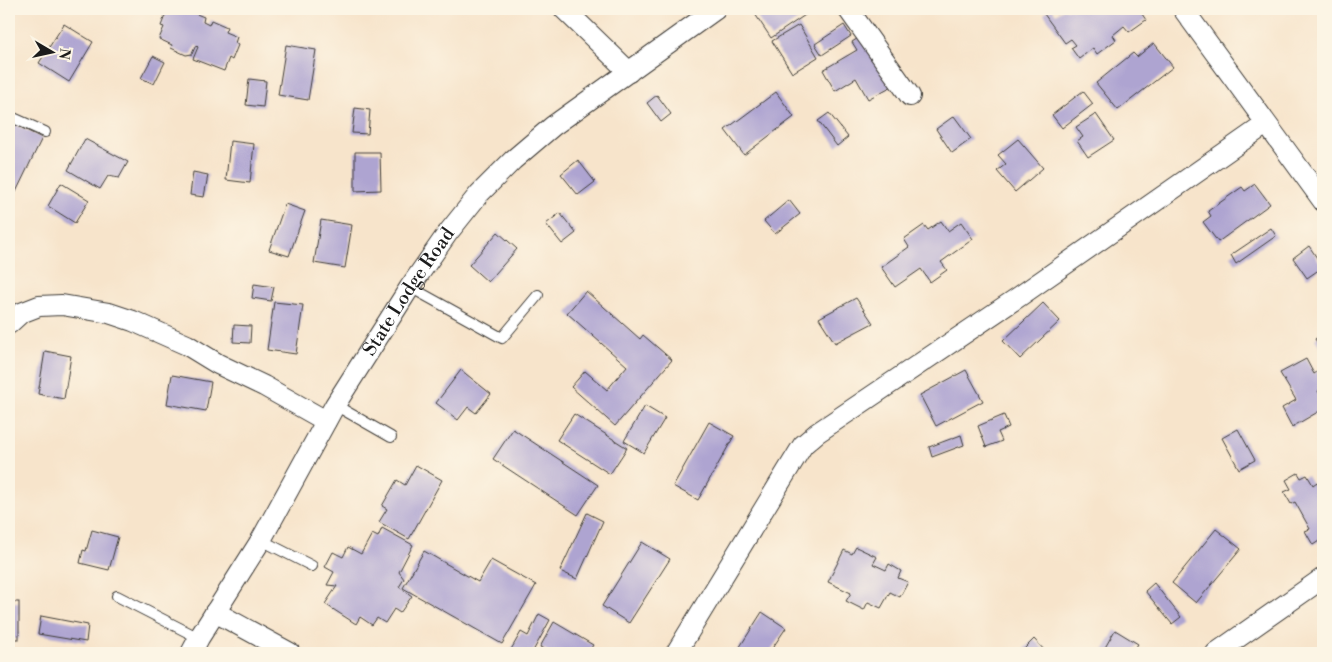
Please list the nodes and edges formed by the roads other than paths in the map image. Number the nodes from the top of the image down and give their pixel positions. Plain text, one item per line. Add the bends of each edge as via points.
1 (564, 9) edge
2 (716, 9) edge
3 (848, 9) edge
4 (1183, 9) edge
5 (629, 72) junction
6 (910, 96) dead end
7 (9, 116) edge
8 (1266, 124) junction
9 (45, 132) dead end
10 (1323, 201) edge
11 (410, 287) junction
12 (538, 295) dead end
13 (9, 324) edge
14 (330, 413) junction
15 (391, 437) dead end
16 (261, 540) junction
17 (312, 566) dead end
18 (1323, 578) edge
19 (117, 596) dead end
20 (215, 612) junction
21 (195, 646) edge
22 (290, 653) edge
23 (676, 653) edge
24 (1216, 653) edge

1 - 5 street
2 - 5 street, State Lodge Road
3 - 6 street
4 - 8 street
5 - 11 street, State Lodge Road via 553,126 513,160 479,194
7 - 9 lane
8 - 10 street
8 - 23 street via 803,445
11 - 12 lane via 502,338
11 - 14 street, State Lodge Road
13 - 14 street via 20,313 39,306 62,304 109,313 134,321 264,386
14 - 15 lane
14 - 16 street, State Lodge Road
16 - 17 lane
16 - 20 street, State Lodge Road
18 - 24 street
19 - 21 lane
20 - 21 street, State Lodge Road
20 - 22 street

